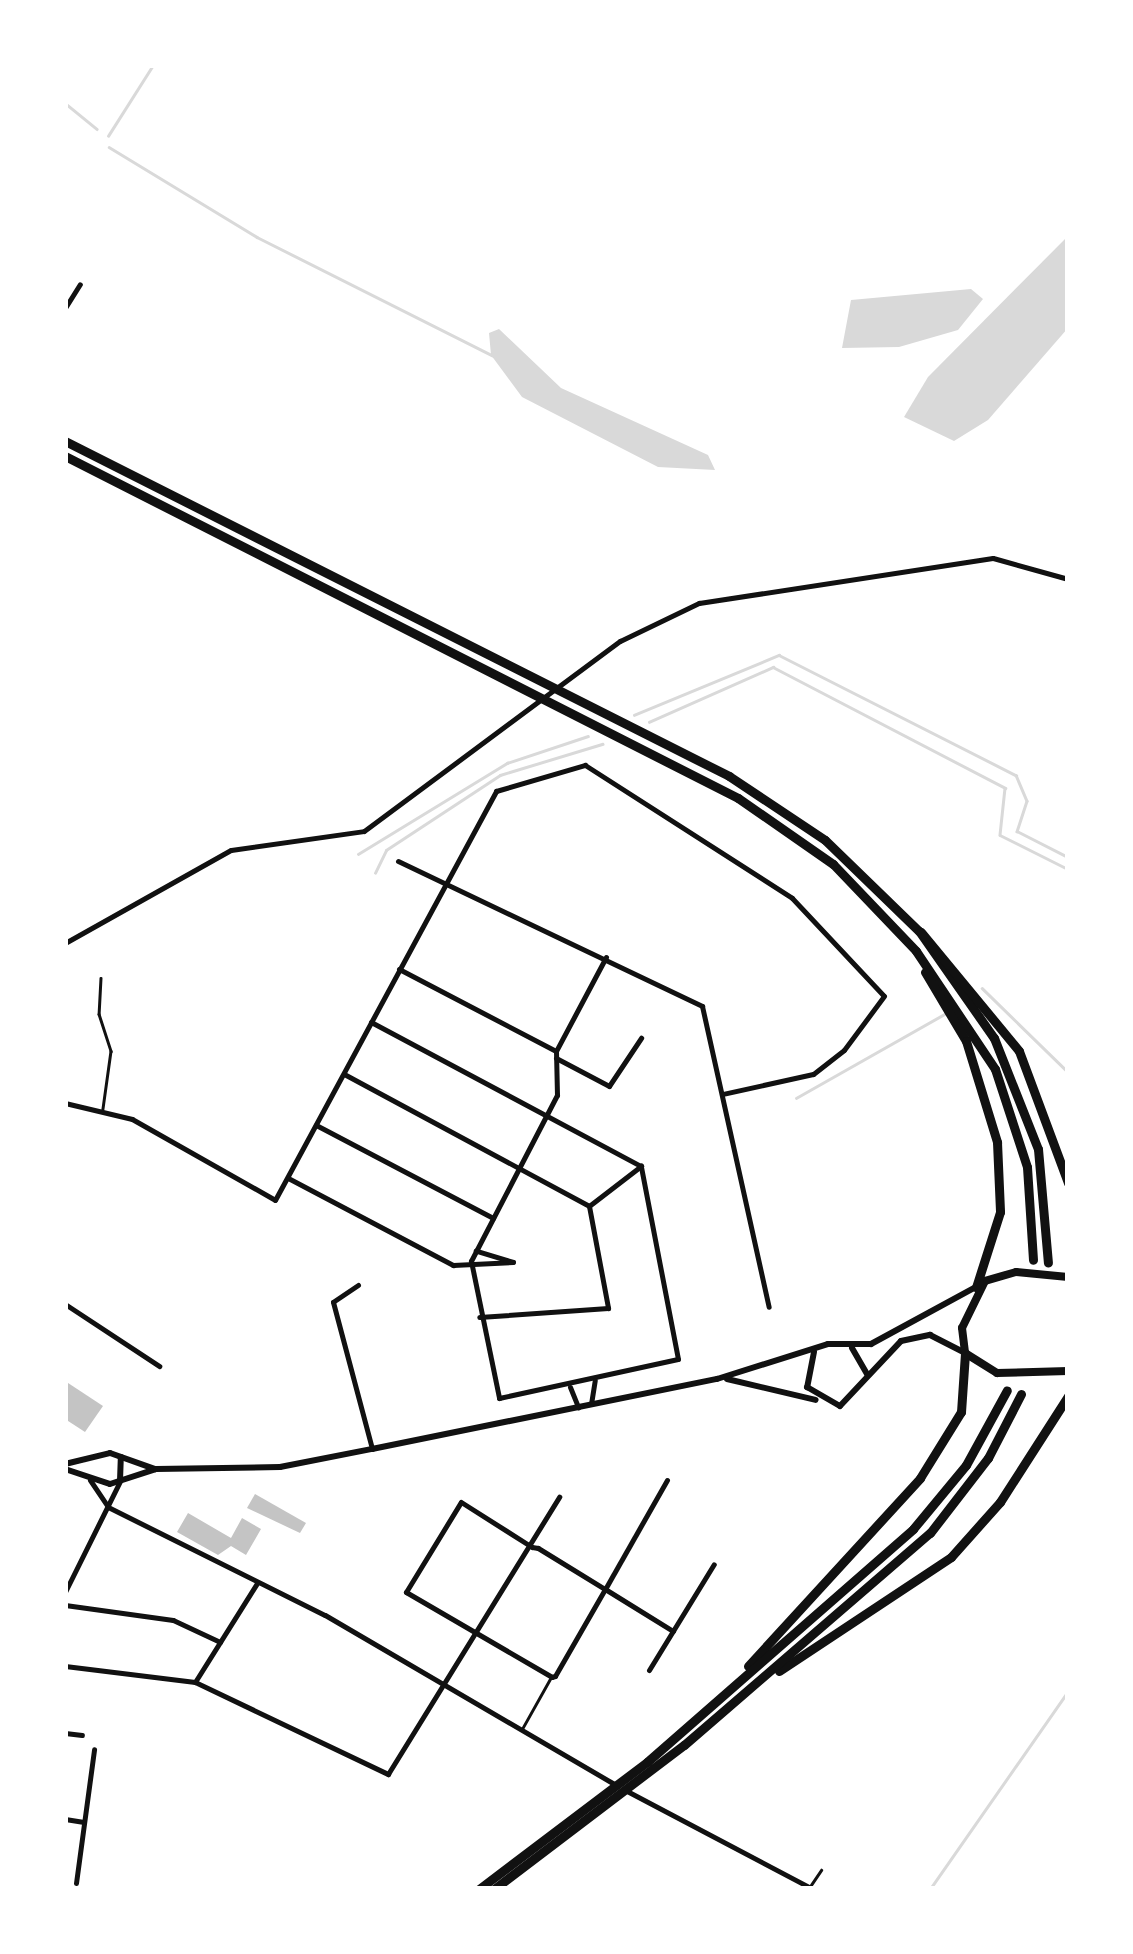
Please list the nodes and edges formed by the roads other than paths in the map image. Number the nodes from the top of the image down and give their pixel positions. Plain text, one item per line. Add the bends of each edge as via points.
1 (80, 284) dead end
2 (65, 308) edge
3 (65, 441) edge
4 (65, 456) edge
5 (1068, 579) edge
6 (398, 861) dead end
7 (447, 880) junction
8 (918, 931) junction
9 (65, 942) edge
10 (916, 951) junction
11 (606, 957) junction
12 (399, 969) junction
13 (102, 978) dead end
14 (371, 1022) junction
15 (640, 1038) dead end
16 (556, 1054) junction
17 (344, 1074) junction
18 (723, 1094) junction
19 (65, 1104) edge
20 (103, 1110) junction
21 (548, 1113) junction
22 (316, 1126) junction
23 (521, 1164) junction
24 (641, 1166) junction
25 (288, 1178) junction
26 (1068, 1183) edge
27 (589, 1206) junction
28 (493, 1218) junction
29 (476, 1251) junction
30 (1033, 1260) dead end
31 (1048, 1263) dead end
32 (470, 1268) junction
33 (1068, 1277) edge
34 (358, 1285) dead end
35 (976, 1287) junction
36 (65, 1304) edge
37 (769, 1307) dead end
38 (479, 1318) junction
39 (848, 1345) junction
40 (815, 1351) junction
41 (965, 1353) junction
42 (159, 1366) dead end
43 (1068, 1371) edge
44 (716, 1379) junction
45 (595, 1380) junction
46 (867, 1381) junction
47 (567, 1386) junction
48 (1007, 1390) dead end
49 (1021, 1394) dead end
50 (1068, 1396) edge
51 (821, 1402) junction
52 (590, 1404) junction
53 (578, 1407) junction
54 (372, 1449) junction
55 (120, 1455) junction
56 (89, 1456) junction
57 (65, 1467) edge
58 (156, 1469) junction
59 (90, 1480) junction
60 (668, 1480) dead end
61 (119, 1482) junction
62 (559, 1497) dead end
63 (108, 1507) junction
64 (532, 1548) junction
65 (714, 1564) dead end
66 (258, 1582) junction
67 (605, 1589) junction
68 (65, 1592) edge
69 (65, 1606) edge
70 (673, 1631) junction
71 (478, 1637) junction
72 (220, 1642) junction
73 (65, 1666) edge
74 (649, 1670) dead end
75 (550, 1678) junction
76 (195, 1682) junction
77 (737, 1682) junction
78 (448, 1689) junction
79 (748, 1692) junction
80 (521, 1730) junction
81 (65, 1733) edge
82 (82, 1736) dead end
83 (94, 1749) dead end
84 (627, 1783) junction
85 (615, 1793) junction
86 (65, 1819) edge
87 (84, 1822) junction
88 (821, 1870) dead end
89 (76, 1883) dead end
90 (811, 1888) edge
91 (479, 1889) edge
92 (494, 1889) edge

1 - 2 street
3 - 8 highway via 729,776 826,840
4 - 10 highway via 738,798 833,864
5 - 9 street via 1026,560 734,594 662,619 588,664 364,831 231,850
6 - 7 street
7 - 11 street
7 - 12 street
7 - 18 street via 502,787 585,764 792,898 884,1000 812,1074
8 - 26 highway via 936,940 1020,1051
8 - 31 highway via 980,1013 1026,1108 1043,1172
10 - 30 highway via 1006,1096 1029,1180
10 - 35 highway via 966,1041 996,1142 1000,1212
11 - 16 street
11 - 18 street via 702,1006
12 - 14 street
12 - 16 street
13 - 20 lane via 111,1052
14 - 17 street
14 - 21 street
15 - 16 street via 609,1086
16 - 21 street
17 - 22 street
17 - 23 street
18 - 37 street
19 - 20 street
20 - 25 street via 272,1201
21 - 23 street
21 - 24 street
22 - 25 street
22 - 28 street
23 - 27 street
23 - 28 street
24 - 27 street
24 - 45 street via 678,1359
25 - 32 street
27 - 38 street via 608,1308
28 - 29 street
29 - 32 street
29 - 32 street via 512,1262
32 - 38 street
33 - 35 main road via 1016,1272
34 - 54 street via 333,1302
35 - 39 street via 881,1342
35 - 41 main road via 964,1314
36 - 42 street
38 - 47 street via 500,1398
39 - 40 street
39 - 46 street via 864,1360
40 - 44 street
40 - 51 street via 805,1377
41 - 43 main road via 996,1373
41 - 46 street via 938,1338 910,1337 884,1352
41 - 77 highway via 961,1412 920,1478
44 - 51 street via 770,1382
44 - 52 street
45 - 47 street
45 - 52 street
46 - 51 street via 850,1403
47 - 53 street
48 - 77 highway via 926,1517
49 - 79 highway via 988,1458 930,1533
50 - 79 highway via 1000,1502 951,1556
52 - 53 street
53 - 54 street
54 - 58 street via 280,1467
55 - 56 street
55 - 58 street
55 - 61 street
56 - 57 street
56 - 59 street
57 - 59 street
58 - 61 street
59 - 61 street
59 - 63 street
60 - 67 street
61 - 63 street
62 - 64 street
63 - 66 street
63 - 68 street
64 - 67 street
64 - 71 street
64 - 71 street via 456,1503 406,1592
65 - 70 street
66 - 72 street
66 - 78 street
67 - 70 street
67 - 75 street
69 - 72 street via 173,1620
70 - 74 street
71 - 75 street
71 - 78 street
72 - 76 street
73 - 76 street
75 - 80 lane
76 - 78 street via 384,1774
77 - 84 highway
78 - 80 street
79 - 84 highway
80 - 90 street
81 - 82 street
83 - 87 street
84 - 85 highway
85 - 91 highway
85 - 92 highway
86 - 87 street
87 - 89 street
88 - 90 lane

